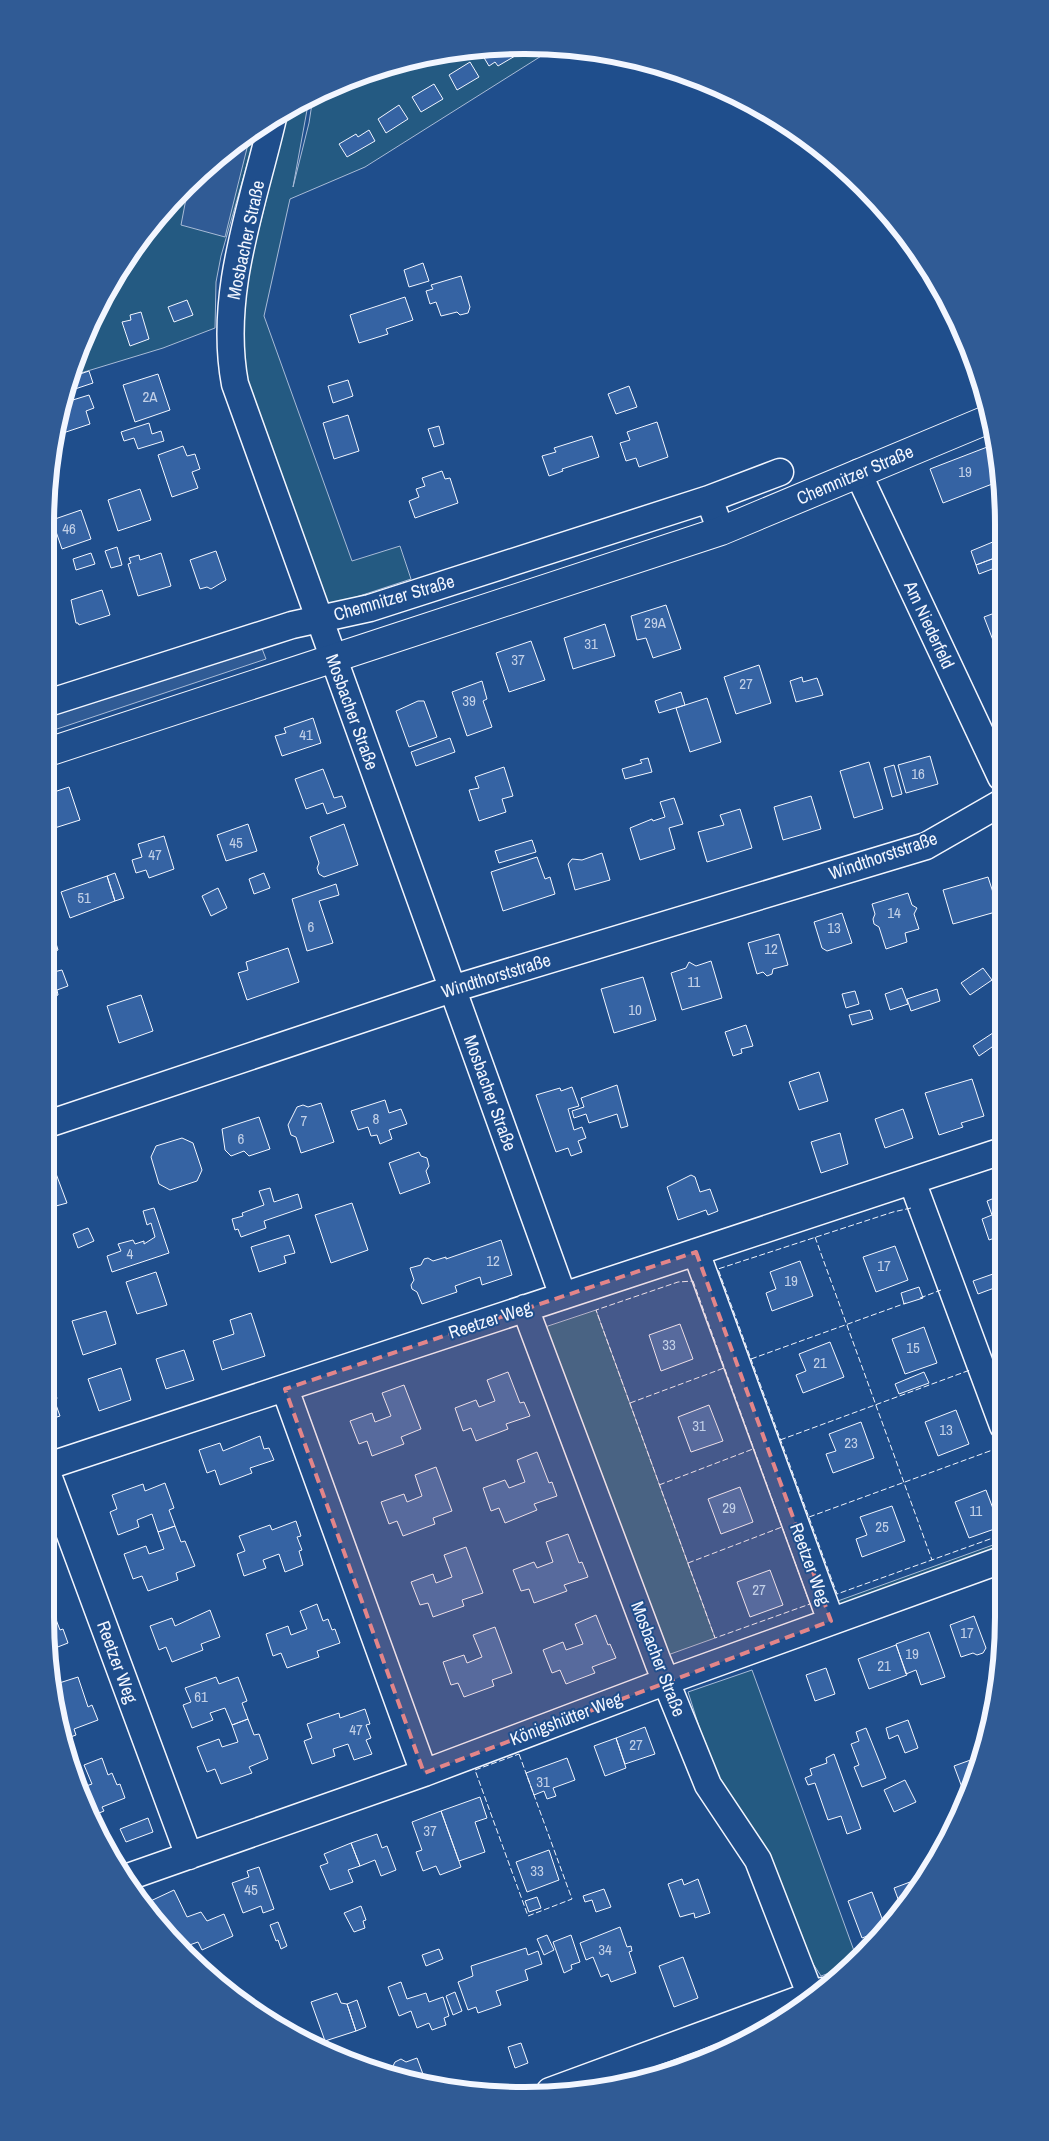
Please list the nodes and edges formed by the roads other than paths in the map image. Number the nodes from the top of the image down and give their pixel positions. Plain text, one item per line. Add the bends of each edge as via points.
1 (271, 128) edge
2 (983, 421) edge
3 (780, 472) dead end
4 (858, 473) junction
5 (709, 499) junction
6 (722, 531) junction
7 (320, 619) junction
8 (332, 658) junction
9 (54, 701) edge
10 (54, 750) edge
11 (995, 764) edge
12 (995, 806) edge
13 (452, 989) junction
14 (54, 1122) edge
15 (995, 1153) edge
16 (912, 1181) junction
17 (696, 1252) junction
18 (563, 1296) junction
19 (525, 1308) junction
20 (285, 1389) junction
21 (995, 1404) edge
22 (54, 1464) edge
23 (54, 1491) edge
24 (995, 1562) edge
25 (831, 1621) junction
26 (667, 1681) junction
27 (424, 1773) junction
28 (189, 1856) junction
29 (132, 1876) edge
30 (812, 1989) edge
31 (793, 2003) edge
32 (567, 2085) edge

1 - 7 street, Mosbacher Straße via 234,283 230,361 242,409
2 - 4 main road, Chemnitzer Straße
3 - 5 street, Chemnitzer Straße
4 - 6 main road, Chemnitzer Straße
4 - 11 street, Am Niederfeld
5 - 6 street
5 - 7 street, Chemnitzer Straße via 370,608
6 - 8 main road, Chemnitzer Straße
7 - 8 street, Mosbacher Straße
7 - 9 street, Chemnitzer Straße via 257,635
8 - 10 main road, Chemnitzer Straße
8 - 13 street, Mosbacher Straße
12 - 13 street, Windthorststraße via 926,846
13 - 14 street, Windthorststraße
13 - 18 street, Mosbacher Straße
15 - 16 street, Reetzer Weg
16 - 17 street, Reetzer Weg
16 - 21 street
17 - 18 street, Reetzer Weg
17 - 25 street, Reetzer Weg
18 - 19 street, Reetzer Weg
19 - 20 street, Reetzer Weg
19 - 26 street, Mosbacher Straße
20 - 22 street, Reetzer Weg
20 - 27 street
23 - 28 street, Reetzer Weg
24 - 25 street, Königshütter Weg
25 - 26 street, Königshütter Weg
26 - 27 street, Königshütter Weg
26 - 30 street, Mosbacher Straße via 708,1785 758,1860
27 - 28 street, Königshütter Weg
28 - 29 street, Königshütter Weg
31 - 32 street

